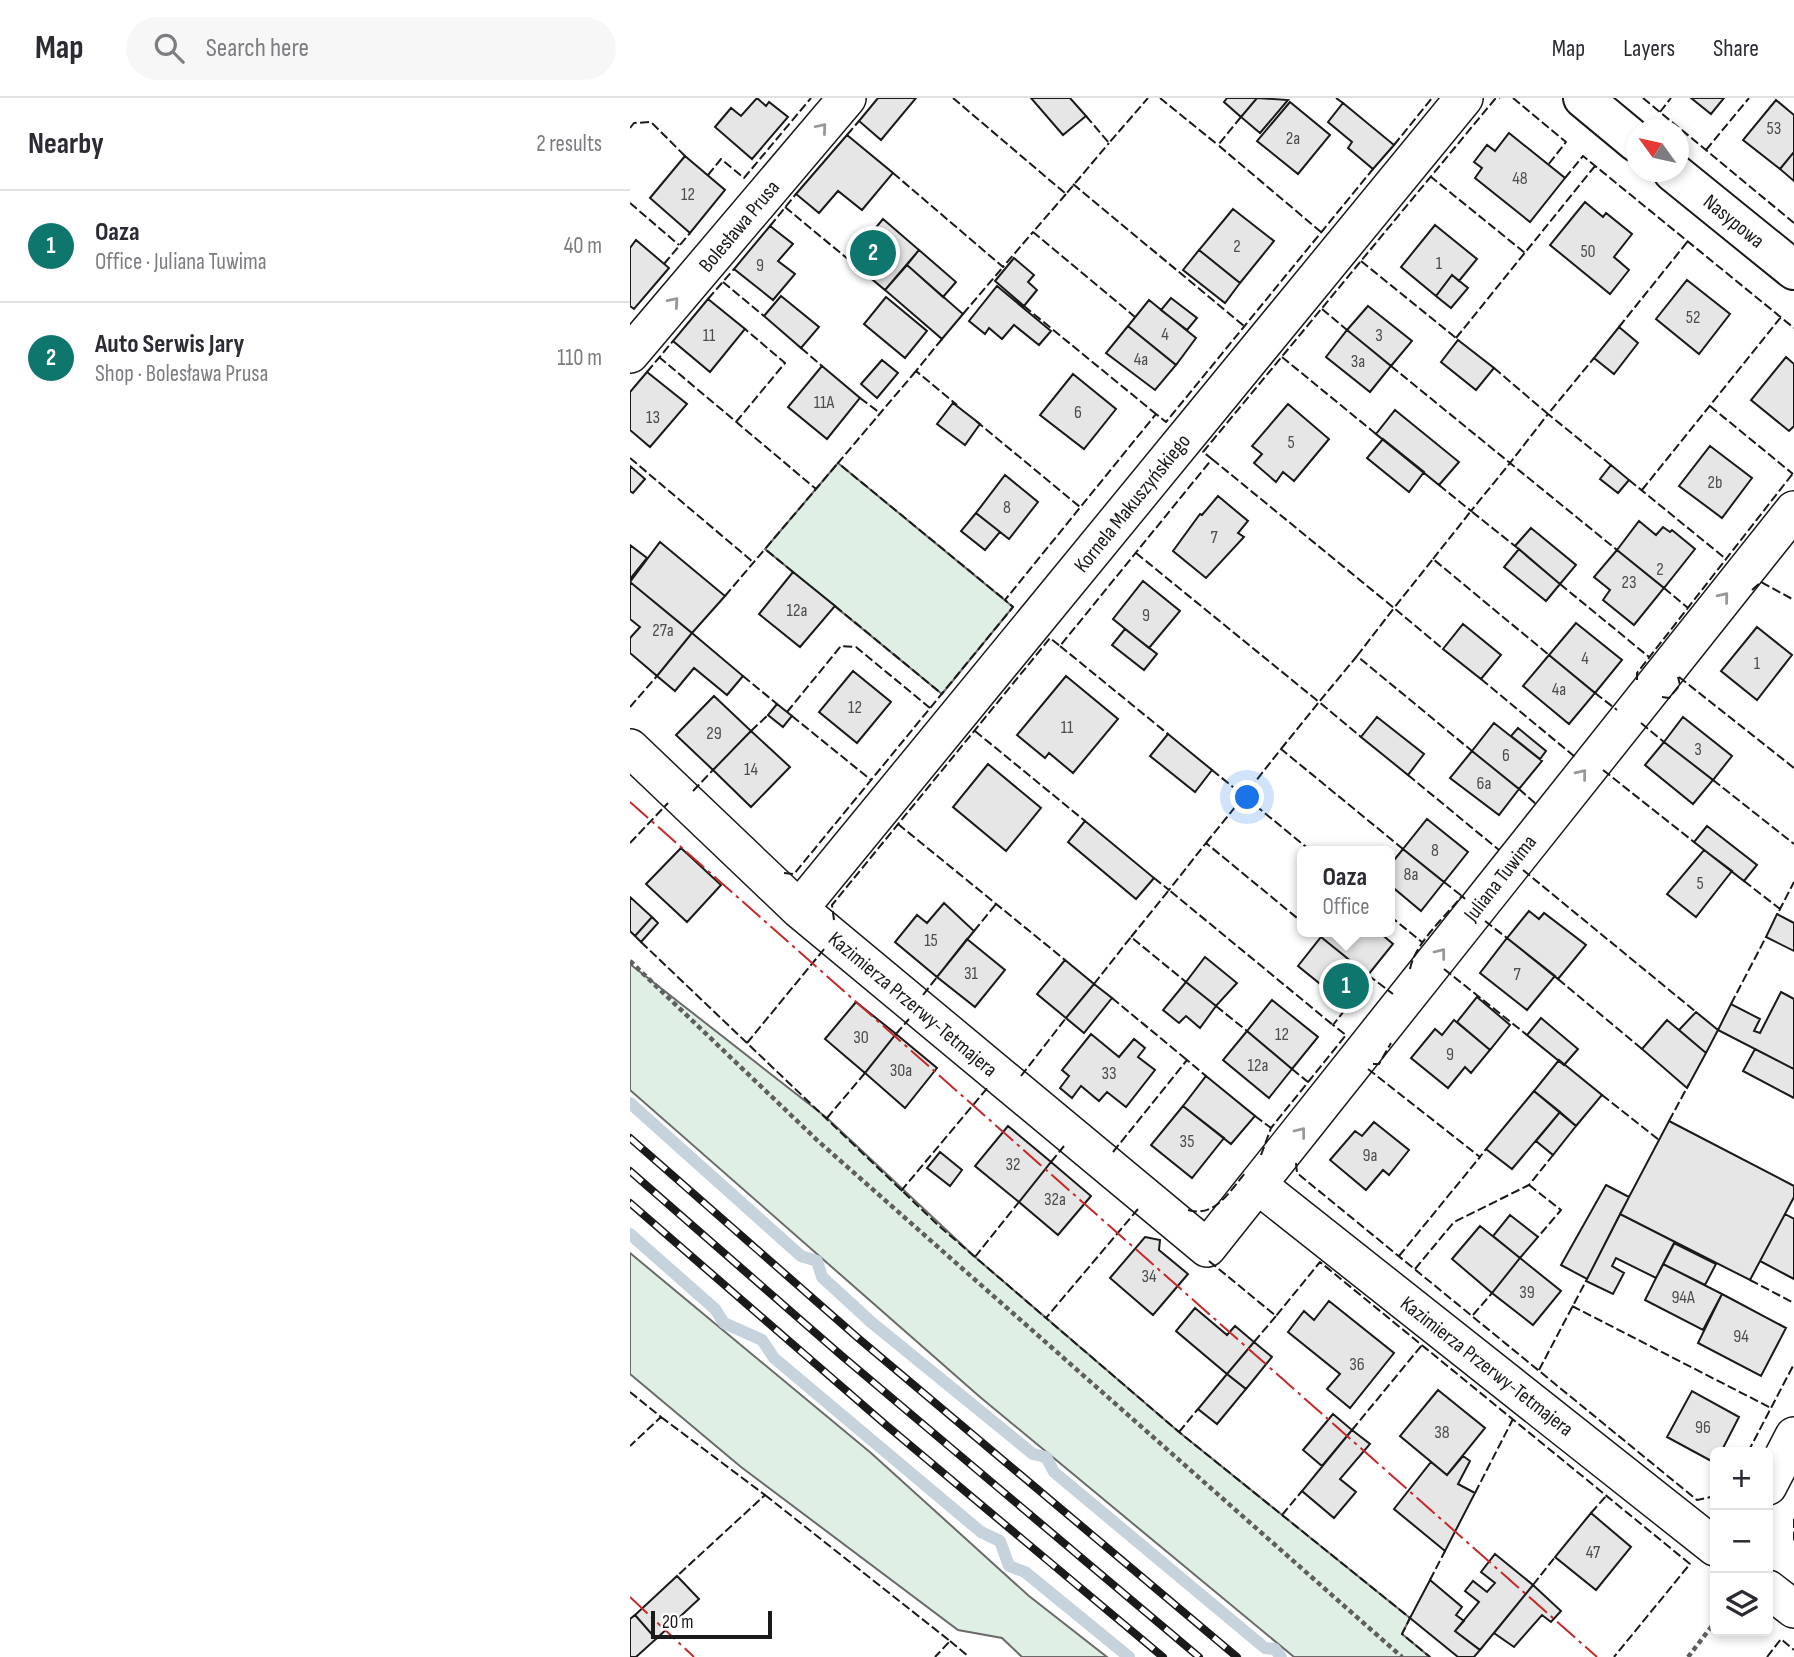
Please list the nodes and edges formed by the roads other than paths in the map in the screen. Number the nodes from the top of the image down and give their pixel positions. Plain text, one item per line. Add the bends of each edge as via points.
1 (847, 98) edge
2 (1464, 98) edge
3 (1583, 98) edge
4 (1626, 134) edge
5 (1685, 182) edge
6 (1794, 270) edge
7 (630, 354) edge
8 (1794, 510) edge
9 (630, 748) edge
10 (799, 909) junction
11 (1259, 1186) junction
12 (1207, 1248) joint
13 (1794, 1436) edge
14 (1773, 1476) edge
15 (1710, 1542) edge
16 (1773, 1592) edge
17 (1794, 1609) edge

7 -> 1 street, Bolesława Prusa
2 - 10 street, Kornela Makuszyńskiego
3 - 4 street
5 - 6 street, Nasypowa
11 -> 8 street, Juliana Tuwima
9 - 10 street, Kazimierza Przerwy-Tetmajera
10 - 12 street, Kazimierza Przerwy-Tetmajera
11 - 12 street, Juliana Tuwima
11 - 15 street, Kazimierza Przerwy-Tetmajera
13 - 14 street
16 - 17 street

